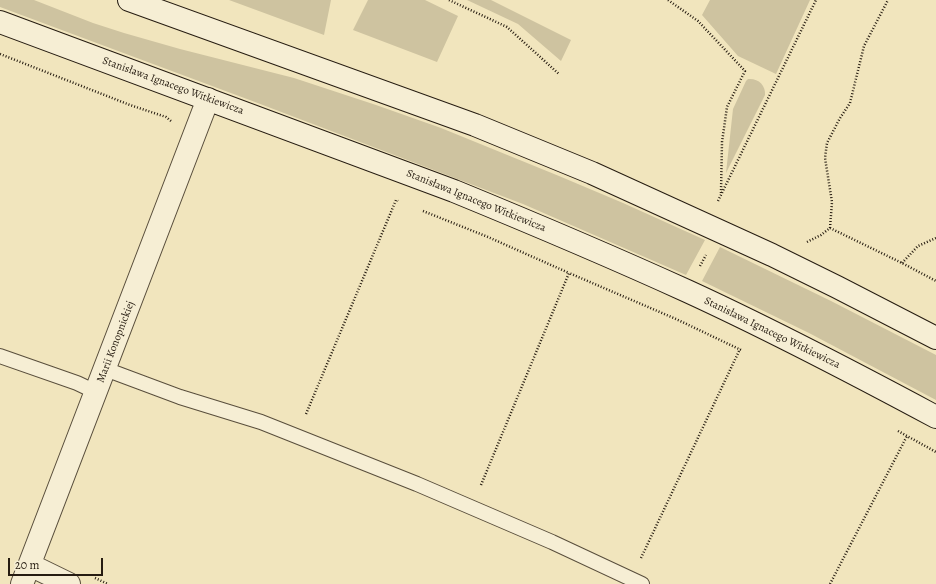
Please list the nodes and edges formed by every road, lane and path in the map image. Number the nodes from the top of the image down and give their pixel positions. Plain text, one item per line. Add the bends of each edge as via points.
1 (129, 0) edge
2 (449, 0) edge
3 (668, 0) edge
4 (816, 0) edge
5 (888, 0) edge
6 (0, 22) edge
7 (0, 54) edge
8 (559, 74) dead end
9 (208, 99) junction
10 (174, 124) dead end
11 (721, 193) junction
12 (389, 198) dead end
13 (396, 200) junction
14 (403, 203) dead end
15 (716, 204) dead end
16 (417, 209) dead end
17 (830, 228) dead end
18 (936, 238) edge
19 (708, 250) dead end
20 (902, 263) dead end
21 (698, 271) dead end
22 (569, 274) junction
23 (936, 338) edge
24 (740, 349) junction
25 (747, 352) dead end
26 (0, 356) edge
27 (105, 368) junction
28 (96, 392) junction
29 (936, 417) edge
30 (896, 430) dead end
31 (296, 436) junction
32 (907, 436) junction
33 (936, 452) edge
34 (471, 507) junction
35 (26, 575) edge
36 (88, 575) dead end
37 (637, 582) edge
38 (69, 584) edge
39 (108, 584) edge
40 (830, 584) edge

1 - 23 street via 475,126 592,173 780,259
2 - 8 path via 507,27
3 - 11 path via 698,21 745,71 727,107 722,142
4 - 11 path
5 - 17 path via 864,46 850,103 827,143 825,158 832,202
6 - 9 street, Stanisława Ignacego Witkiewicza
7 - 10 path via 166,117
9 - 27 street, Marii Konopnickiej
9 - 29 street, Stanisława Ignacego Witkiewicza via 454,191 628,265 805,348
11 - 15 path
12 - 13 path
13 - 14 path
13 - 31 path
16 - 22 path via 488,237
18 - 20 path via 918,246
19 - 21 path
22 - 24 path
22 - 34 path
24 - 25 path
24 - 37 path
26 - 28 lane
27 - 28 street, Marii Konopnickiej
27 - 31 lane via 180,397 261,422
28 - 35 street, Marii Konopnickiej
30 - 32 path
31 - 34 lane
32 - 33 path
32 - 40 path
34 - 37 lane
35 - 38 street
36 - 39 path

